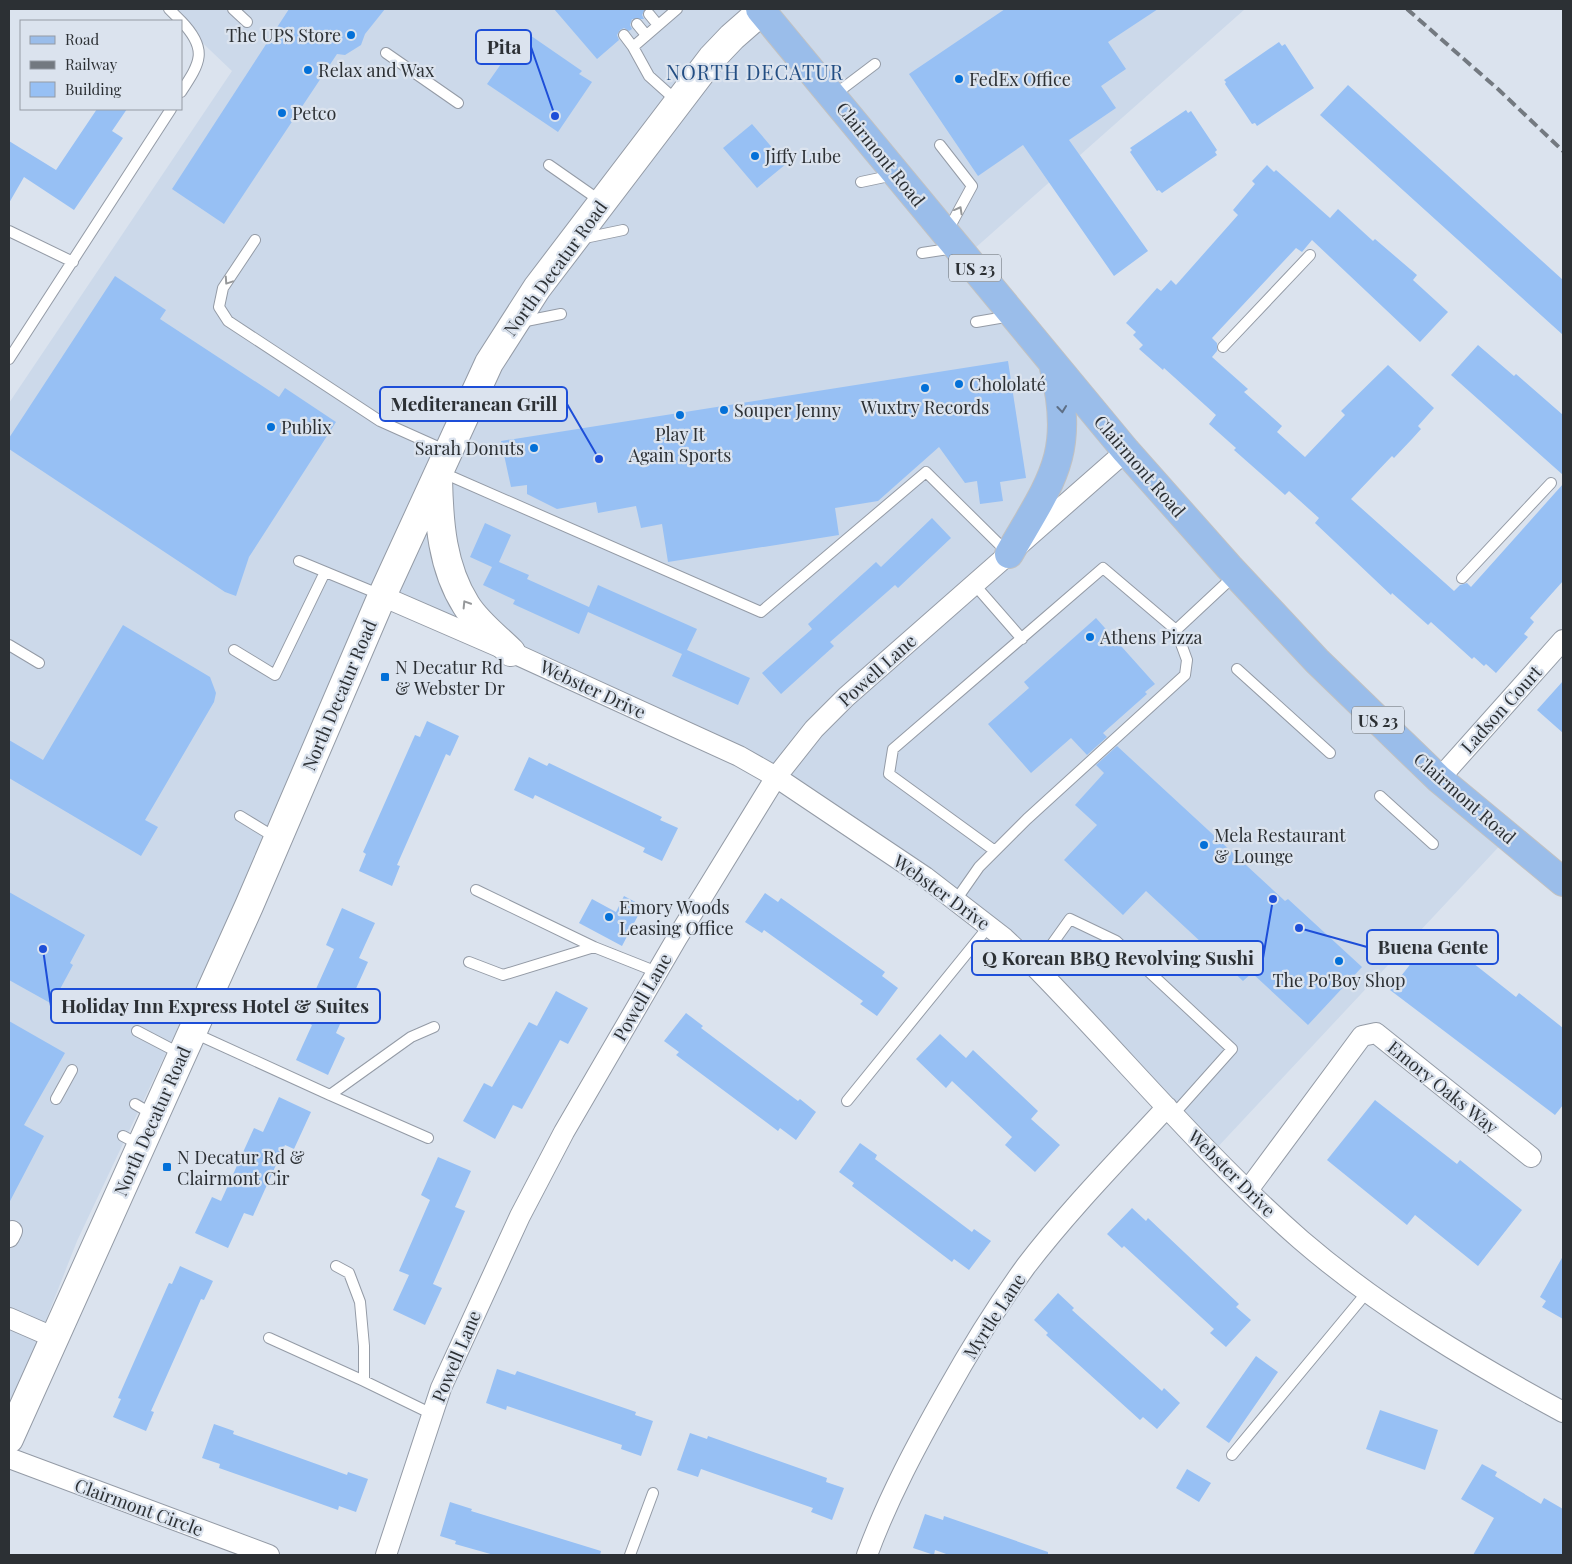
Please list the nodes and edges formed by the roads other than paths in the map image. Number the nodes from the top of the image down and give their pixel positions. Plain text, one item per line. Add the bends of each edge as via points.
1 (169, 9) edge
2 (233, 9) edge
3 (677, 9) edge
4 (762, 10) edge
5 (665, 13) edge
6 (649, 14) dead end
7 (180, 20) edge
8 (182, 22) edge
9 (247, 22) dead end
10 (637, 24) dead end
11 (658, 25) junction
12 (624, 36) dead end
13 (646, 36) junction
14 (633, 47) junction
15 (386, 53) dead end
16 (875, 64) dead end
17 (182, 90) edge
18 (833, 96) junction
19 (458, 102) dead end
20 (679, 103) junction
21 (170, 110) edge
22 (940, 145) dead end
23 (549, 165) dead end
24 (898, 174) junction
25 (861, 182) dead end
26 (603, 202) junction
27 (623, 230) dead end
28 (9, 231) edge
29 (255, 240) dead end
30 (952, 240) junction
31 (573, 241) junction
32 (922, 253) dead end
33 (1310, 255) dead end
34 (73, 262) junction
35 (561, 314) dead end
36 (1014, 316) junction
37 (976, 322) dead end
38 (512, 323) junction
39 (1223, 347) dead end
40 (9, 359) edge
41 (1052, 361) junction
42 (516, 397) dead end
43 (468, 405) junction
44 (1126, 451) junction
45 (442, 461) junction
46 (1551, 483) dead end
47 (1009, 554) junction
48 (299, 561) dead end
49 (325, 572) junction
50 (1236, 574) junction
51 (1462, 578) dead end
52 (974, 584) junction
53 (382, 596) junction
54 (1176, 630) junction
55 (1022, 638) junction
56 (1563, 640) edge
57 (9, 645) edge
58 (234, 650) dead end
59 (511, 652) junction
60 (39, 663) dead end
61 (1237, 669) dead end
62 (1330, 753) dead end
63 (776, 777) junction
64 (1439, 779) junction
65 (1380, 796) dead end
66 (240, 816) dead end
67 (277, 839) junction
68 (1432, 844) dead end
69 (995, 851) junction
70 (1563, 882) edge
71 (476, 890) dead end
72 (956, 900) junction
73 (989, 926) junction
74 (594, 946) junction
75 (469, 962) dead end
76 (1035, 968) junction
77 (657, 972) junction
78 (434, 1027) dead end
79 (137, 1031) dead end
80 (187, 1043) junction
81 (72, 1070) dead end
82 (330, 1095) junction
83 (56, 1099) dead end
84 (847, 1101) dead end
85 (1170, 1110) junction
86 (428, 1138) dead end
87 (1531, 1157) dead end
88 (1248, 1190) junction
89 (336, 1266) dead end
90 (1368, 1291) junction
91 (9, 1318) edge
92 (55, 1338) junction
93 (270, 1338) dead end
94 (364, 1381) junction
95 (1563, 1412) edge
96 (432, 1414) junction
97 (9, 1439) edge
98 (1232, 1455) dead end
99 (9, 1458) edge
100 (653, 1493) dead end
101 (269, 1555) edge
102 (386, 1555) edge
103 (630, 1555) edge
104 (867, 1555) edge

1 - 7 lane
2 - 9 lane
3 - 5 lane
4 - 18 main road, Clairmont Road / US 23
4 - 20 main road, North Decatur Road via 712,58
5 - 11 lane
6 - 11 lane
8 - 17 lane via 195,39 200,56 198,66
10 - 13 lane
11 - 13 lane
12 - 14 lane
13 - 14 lane
14 - 20 lane via 649,76
15 - 19 lane
16 - 18 lane
18 - 24 main road, Clairmont Road / US 23
20 - 26 main road, North Decatur Road
21 - 34 lane
30 -> 22 lane via 972,186
23 - 26 lane
24 - 25 lane
24 - 30 main road, Clairmont Road / US 23
26 - 31 main road, North Decatur Road
27 - 31 lane
28 - 34 lane
29 -> 45 lane via 223,288 219,307 228,321
30 - 32 lane
30 - 36 main road, Clairmont Road / US 23
31 - 38 main road, North Decatur Road
33 - 39 lane
34 - 40 lane
35 - 38 lane
36 - 37 lane
36 - 41 main road, Clairmont Road / US 23
38 - 43 main road, North Decatur Road
41 - 44 main road, Clairmont Road / US 23
41 -> 47 main road via 1063,414 1060,457
42 - 43 lane
43 - 45 main road, North Decatur Road
44 - 47 street, Powell Lane
44 - 50 main road, Clairmont Road / US 23
45 - 47 lane via 761,612 926,472
45 - 53 main road, North Decatur Road
59 -> 45 main road via 466,606 454,581 439,521
46 - 51 lane
47 - 52 street, Powell Lane
48 - 49 lane
49 - 53 lane
49 - 58 lane via 275,675
50 - 54 lane
50 - 64 main road, Clairmont Road / US 23 via 1317,660
52 - 55 lane
52 - 63 street, Powell Lane via 835,708
53 - 59 street, Webster Drive
53 - 67 main road, North Decatur Road
54 - 55 lane via 1103,568
54 - 69 lane via 1187,660 1185,675
55 - 69 lane via 893,749 889,774
56 - 64 street, Ladson Court
57 - 60 lane
59 - 63 street, Webster Drive via 739,756
61 - 62 lane
63 - 72 street, Webster Drive
63 - 77 street, Powell Lane
64 - 70 main road, Clairmont Road / US 23
65 - 68 lane
66 - 67 lane
67 - 80 main road, North Decatur Road
69 - 72 lane via 979,867
71 - 74 lane
72 - 73 street, Webster Drive
73 - 76 street, Webster Drive
73 - 84 lane
74 - 75 lane via 503,975
74 - 77 lane
76 - 85 street, Webster Drive
76 - 85 lane via 1070,919 1116,941 1232,1049
77 - 96 street, Powell Lane via 564,1132 520,1216
78 - 82 lane via 411,1037
79 - 80 lane
80 - 82 lane
80 - 92 main road, North Decatur Road via 145,1110
81 - 83 lane
82 - 86 lane
85 - 88 street, Webster Drive
85 - 104 street, Myrtle Lane via 1086,1195 1027,1265 997,1307 909,1460
87 - 88 street, Emory Oaks Way via 1376,1033 1362,1036
88 - 90 street, Webster Drive via 1302,1241
89 - 94 lane via 349,1274 360,1302
90 - 95 street, Webster Drive via 1449,1346
90 - 98 lane
91 - 92 street
92 - 97 main road, North Decatur Road
93 - 94 lane
94 - 96 lane
96 - 102 street, Powell Lane
99 - 101 street, Clairmont Circle
100 - 103 lane

